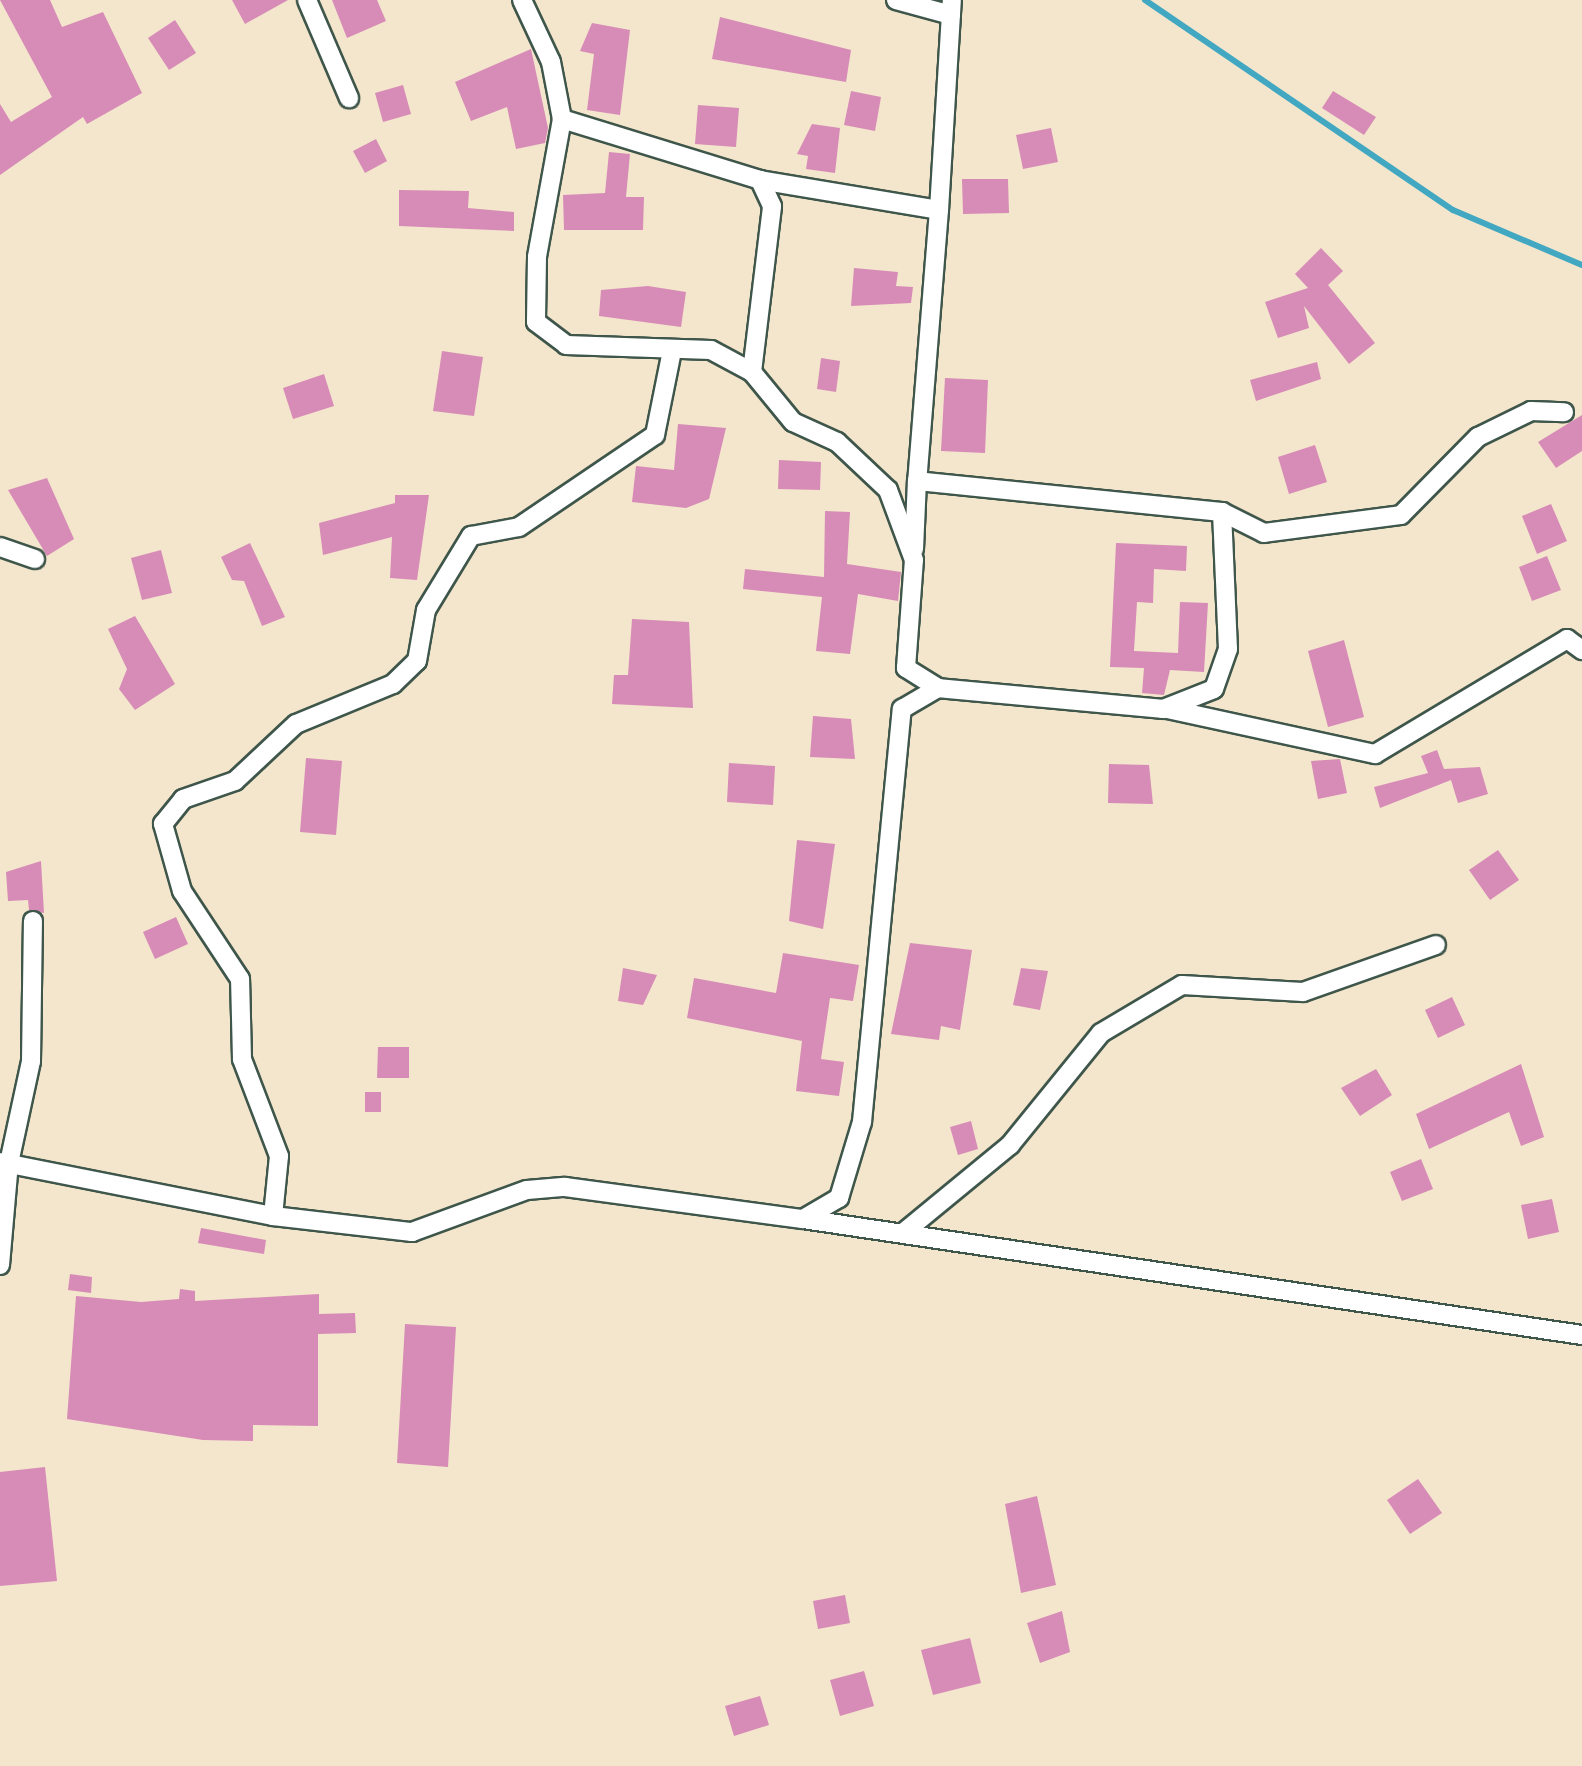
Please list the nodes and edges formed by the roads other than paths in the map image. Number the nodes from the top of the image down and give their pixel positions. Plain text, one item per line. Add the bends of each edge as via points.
1 (307, 0) edge
2 (522, 0) edge
3 (896, 0) edge
4 (952, 8) edge
5 (349, 98) dead end
6 (562, 119) junction
7 (760, 180) junction
8 (939, 210) junction
9 (672, 351) junction
10 (752, 372) junction
11 (1564, 412) dead end
12 (917, 480) junction
13 (1222, 512) junction
14 (0, 547) edge
15 (36, 559) dead end
16 (914, 560) junction
17 (1582, 650) edge
18 (938, 688) junction
19 (1163, 709) junction
20 (34, 921) dead end
21 (1436, 945) dead end
22 (4, 1162) edge
23 (272, 1216) junction
24 (803, 1219) junction
25 (903, 1233) junction
26 (0, 1265) edge
27 (1582, 1335) edge

1 - 5 street
2 - 6 street via 552,62
3 - 4 street
4 - 8 street
6 - 7 street
6 - 9 street via 536,257 536,322 566,345
7 - 8 street
7 - 10 street via 772,206
8 - 12 street
9 - 10 street via 712,350
9 - 23 street via 655,435 519,526 471,536 426,610 417,661 393,684 326,706 235,782 182,798 163,824 182,891 240,979 242,1059 279,1156
10 - 16 street via 793,422 837,442 888,490
11 - 13 street via 1531,411 1478,437 1400,515 1264,533
12 - 13 street
12 - 16 street
13 - 19 street via 1228,649 1214,688
14 - 15 street
16 - 18 street via 906,668
17 - 19 street via 1567,639 1375,754
18 - 19 street
18 - 24 street via 902,709 862,1122 839,1198
20 - 22 street via 32,1061
21 - 25 street via 1303,992 1182,986 1101,1033 1010,1145
22 - 23 street
22 - 26 street
23 - 24 street via 412,1232 527,1190 565,1187
24 - 25 street
25 - 27 street

